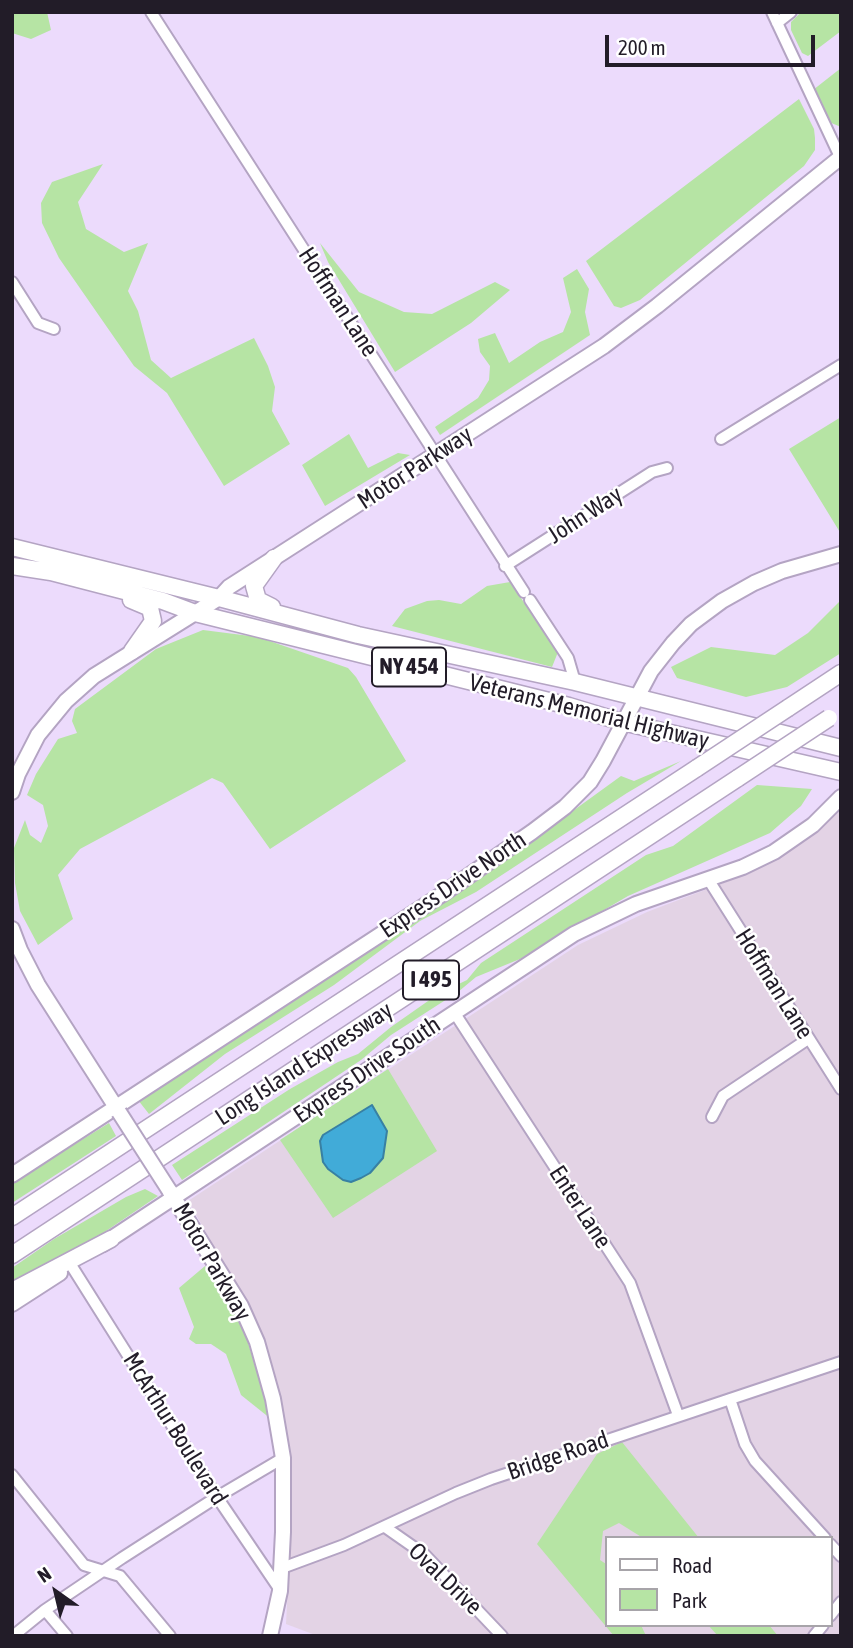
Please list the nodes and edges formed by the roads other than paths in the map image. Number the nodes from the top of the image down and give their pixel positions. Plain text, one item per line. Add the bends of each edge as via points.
1 (151, 12) edge
2 (791, 12) edge
3 (775, 18) edge
4 (840, 158) edge
5 (12, 282) edge
6 (54, 329) dead end
7 (841, 365) edge
8 (721, 439) dead end
9 (436, 455) junction
10 (667, 468) dead end
11 (12, 547) edge
12 (841, 554) edge
13 (274, 558) junction
14 (12, 566) edge
15 (505, 566) junction
16 (80, 580) junction
17 (219, 598) junction
18 (195, 613) junction
19 (323, 626) junction
20 (132, 652) junction
21 (841, 673) edge
22 (575, 682) junction
23 (635, 698) junction
24 (835, 714) edge
25 (622, 722) junction
26 (841, 748) edge
27 (841, 772) edge
28 (12, 792) edge
29 (841, 797) edge
30 (708, 879) junction
31 (12, 929) edge
32 (454, 1012) junction
33 (808, 1038) junction
34 (841, 1089) edge
35 (117, 1109) junction
36 (712, 1117) dead end
37 (12, 1175) edge
38 (172, 1194) junction
39 (12, 1217) edge
40 (111, 1239) junction
41 (12, 1255) edge
42 (71, 1265) junction
43 (12, 1291) edge
44 (12, 1304) edge
45 (841, 1362) edge
46 (730, 1399) junction
47 (678, 1415) junction
48 (283, 1458) junction
49 (12, 1475) edge
50 (217, 1497) junction
51 (385, 1527) junction
52 (823, 1536) edge
53 (282, 1568) junction
54 (103, 1571) junction
55 (280, 1591) junction
56 (45, 1610) junction
57 (13, 1636) edge
58 (67, 1636) edge
59 (170, 1636) edge
60 (270, 1636) edge
61 (502, 1636) edge

1 - 9 street, Hoffman Lane
2 - 3 street
3 - 4 street
4 - 9 main road, Motor Parkway via 618,336
5 - 6 street via 38,323
7 - 8 street
9 - 13 main road, Motor Parkway
9 - 15 street, Hoffman Lane
10 - 15 street, John Way via 652,472
11 - 17 highway, Veterans Memorial Highway / NY 454
12 - 23 main road, Express Drive North via 766,577 711,608 664,653
13 - 17 main road, Motor Parkway
13 - 19 highway via 254,586 258,600
14 - 16 highway, Veterans Memorial Highway / NY 454
15 - 22 street, Hoffman Lane via 568,658
16 - 18 highway, Veterans Memorial Highway / NY 454
16 - 20 highway via 150,608 152,625
17 - 18 main road, Motor Parkway
17 - 19 highway, Veterans Memorial Highway / NY 454
18 - 20 main road, Motor Parkway
18 - 25 highway, Veterans Memorial Highway / NY 454
19 - 22 highway, Veterans Memorial Highway / NY 454
20 - 28 main road, Motor Parkway via 66,701 38,735
21 - 39 highway, Long Island Expressway / I 495, bridge
22 - 23 highway, Veterans Memorial Highway / NY 454
23 - 25 main road, Express Drive North
23 - 26 highway, Veterans Memorial Highway / NY 454
24 - 41 highway, Long Island Expressway / I 495, bridge
25 - 27 highway, Veterans Memorial Highway / NY 454
25 - 35 main road, Express Drive North via 590,782 565,807 441,895
29 - 30 main road, Express Drive South via 813,825 774,852
30 - 32 main road, Express Drive South via 636,904 574,934
30 - 33 street, Hoffman Lane
31 - 35 main road, Motor Parkway via 38,985
32 - 38 main road, Express Drive South
32 - 47 street, Enter Lane via 630,1283
33 - 34 street, Hoffman Lane
33 - 36 street via 723,1096
35 - 37 main road, Express Drive North
35 - 38 main road, Motor Parkway, bridge
38 - 40 main road, Express Drive South
38 - 48 main road, Motor Parkway via 225,1277 255,1337 273,1399
40 - 42 main road, Express Drive South
40 - 43 highway
42 - 44 main road, Express Drive South
42 - 50 street, McArthur Boulevard
45 - 46 street, Bridge Road
46 - 47 street, Bridge Road
46 - 52 street via 755,1461
47 - 51 street, Bridge Road via 493,1478
48 - 50 street
48 - 53 main road, Motor Parkway
49 - 54 street via 84,1565
50 - 54 street
50 - 55 street, McArthur Boulevard
51 - 53 street, Bridge Road
51 - 61 street, Oval Drive via 425,1555
53 - 55 main road, Motor Parkway
54 - 56 street
54 - 59 street via 120,1576
55 - 60 main road, Motor Parkway
56 - 57 street
56 - 58 street

